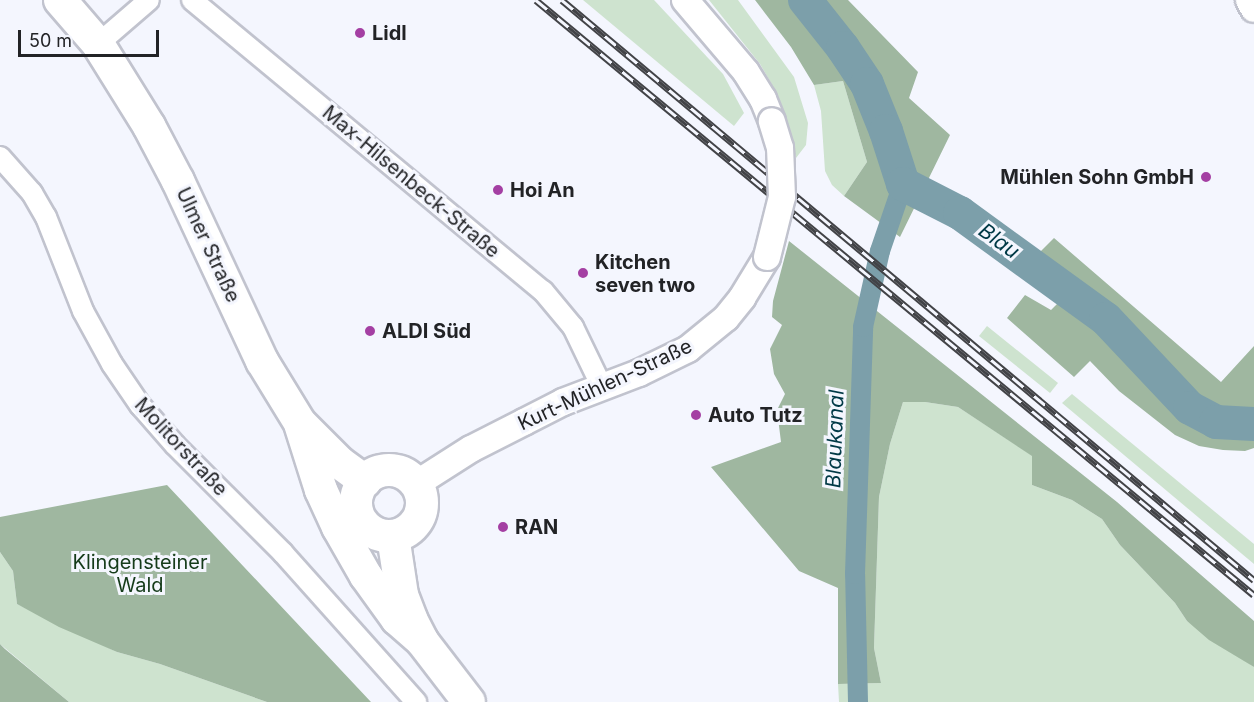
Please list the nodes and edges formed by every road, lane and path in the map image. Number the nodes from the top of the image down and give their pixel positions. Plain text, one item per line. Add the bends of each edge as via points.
1 (60, 0) edge
2 (149, 0) edge
3 (192, 0) edge
4 (685, 0) edge
5 (1249, 0) edge
6 (1254, 9) edge
7 (104, 39) junction
8 (0, 157) edge
9 (602, 387) junction
10 (300, 423) junction
11 (366, 480) junction
12 (416, 484) junction
13 (393, 536) junction
14 (422, 641) junction
15 (416, 702) edge
16 (469, 702) edge

1 - 7 main road, Ulmer Straße
2 - 7 street
3 - 9 street, Max-Hilsenbeck-Straße via 543,291 573,327
4 - 9 street, Kurt-Mühlen-Straße, bridge via 746,72 763,99 780,148 782,197 767,257 742,298 710,333 668,360
5 - 6 street
7 - 10 main road, Ulmer Straße via 178,181 262,361
8 - 15 street, Molitorstraße via 32,193 46,217 83,311 140,405 283,553
9 - 12 street, Kurt-Mühlen-Straße via 489,439
10 - 11 main road, Ulmer Straße via 340,463
10 - 14 main road via 321,490 338,527 397,619
11 - 12 main road via 391,470
11 - 13 main road via 357,502 360,518 378,534
12 - 13 main road via 422,499 420,516 409,530
13 - 14 main road via 402,595
14 - 16 main road

